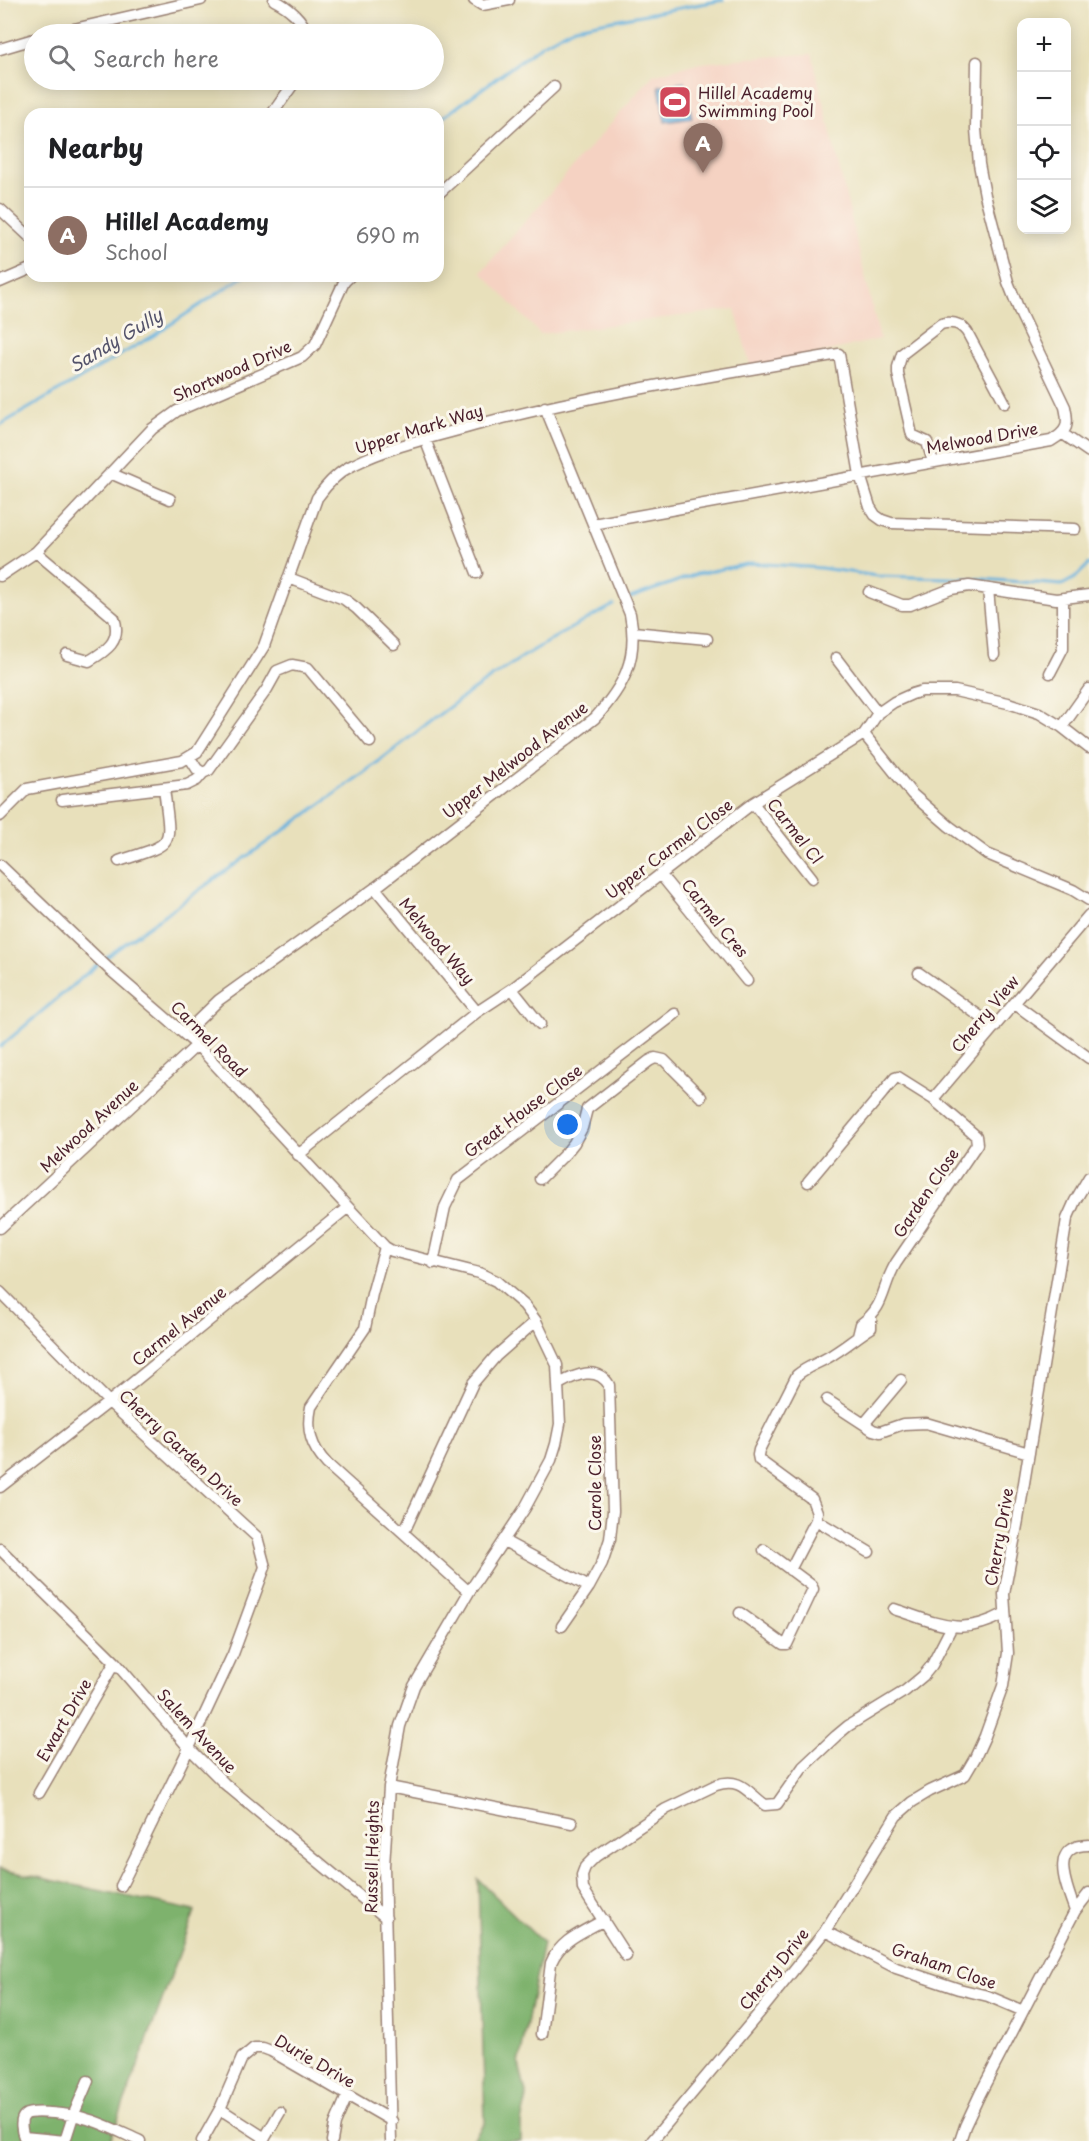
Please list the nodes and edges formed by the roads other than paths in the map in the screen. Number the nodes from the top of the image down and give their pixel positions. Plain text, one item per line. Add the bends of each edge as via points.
1 (201, 0) edge
2 (274, 0) edge
3 (474, 0) edge
4 (509, 0) edge
5 (96, 24) edge
6 (302, 24) edge
7 (24, 42) edge
8 (0, 49) edge
9 (976, 62) dead end
10 (554, 87) dead end
11 (289, 90) edge
12 (276, 108) edge
13 (444, 188) edge
14 (0, 209) edge
15 (24, 231) edge
16 (24, 272) edge
17 (0, 282) edge
18 (344, 282) edge
19 (1005, 403) dead end
20 (545, 407) junction
21 (1064, 434) junction
22 (425, 439) junction
23 (1089, 453) edge
24 (933, 462) junction
25 (110, 473) junction
26 (860, 475) junction
27 (170, 499) dead end
28 (593, 524) junction
29 (1075, 529) dead end
30 (36, 552) junction
31 (477, 573) dead end
32 (0, 576) edge
33 (289, 578) junction
34 (987, 589) junction
35 (868, 592) dead end
36 (1089, 595) edge
37 (1063, 599) junction
38 (633, 632) junction
39 (707, 639) dead end
40 (394, 645) dead end
41 (67, 655) dead end
42 (994, 655) dead end
43 (836, 658) dead end
44 (1050, 673) dead end
45 (1089, 689) edge
46 (878, 713) junction
47 (1062, 727) junction
48 (864, 734) junction
49 (370, 742) dead end
50 (1089, 748) edge
51 (190, 758) junction
52 (203, 773) junction
53 (164, 788) junction
54 (62, 800) dead end
55 (753, 803) junction
56 (0, 816) edge
57 (119, 861) dead end
58 (0, 865) edge
59 (660, 874) junction
60 (812, 878) dead end
61 (375, 888) junction
62 (1089, 900) edge
63 (1089, 915) edge
64 (918, 973) dead end
65 (747, 981) dead end
66 (512, 989) junction
67 (1015, 1004) junction
68 (477, 1012) junction
69 (675, 1014) dead end
70 (540, 1024) dead end
71 (995, 1027) junction
72 (185, 1033) junction
73 (197, 1045) junction
74 (1089, 1058) edge
75 (610, 1064) junction
76 (622, 1080) junction
77 (700, 1097) dead end
78 (933, 1099) junction
79 (298, 1155) junction
80 (1089, 1178) edge
81 (540, 1179) dead end
82 (808, 1182) dead end
83 (347, 1209) junction
84 (0, 1228) edge
85 (385, 1247) junction
86 (433, 1263) junction
87 (0, 1292) edge
88 (536, 1321) junction
89 (901, 1380) dead end
90 (559, 1384) junction
91 (827, 1400) dead end
92 (109, 1402) junction
93 (864, 1424) junction
94 (1029, 1453) junction
95 (0, 1487) edge
96 (816, 1520) junction
97 (404, 1532) junction
98 (504, 1541) junction
99 (0, 1549) edge
100 (764, 1550) dead end
101 (869, 1552) dead end
102 (790, 1570) junction
103 (590, 1587) junction
104 (469, 1592) junction
105 (894, 1609) dead end
106 (740, 1613) dead end
107 (1004, 1614) junction
108 (562, 1626) dead end
109 (951, 1628) junction
110 (114, 1662) junction
111 (189, 1748) junction
112 (389, 1788) junction
113 (39, 1793) dead end
114 (572, 1823) dead end
115 (1089, 1845) edge
116 (121, 1886) dead end
117 (1089, 1893) edge
118 (1075, 1911) junction
119 (386, 1918) junction
120 (604, 1920) junction
121 (825, 1931) junction
122 (626, 1956) dead end
123 (1023, 2011) junction
124 (542, 2034) dead end
125 (87, 2081) dead end
126 (346, 2096) junction
127 (220, 2109) junction
128 (280, 2112) dead end
129 (73, 2115) junction
130 (392, 2121) junction
131 (264, 2140) edge
132 (65, 2141) edge
133 (140, 2141) edge
134 (202, 2141) edge
135 (332, 2141) edge
136 (391, 2141) edge
137 (652, 2141) edge
138 (960, 2141) edge

1 - 5 street
2 - 6 street
3 - 4 street via 482,5
7 - 8 street
9 - 21 street, Melwood Drive via 976,129 985,195 1008,282 1065,407 1068,421
10 - 13 street
11 - 12 street
14 - 15 street
16 - 17 street
18 - 25 street, Shortwood Drive via 315,345 302,357 177,411 152,429
19 - 24 street via 967,332 958,324 941,324 902,354 898,374 912,435 927,442
20 - 22 street, Upper Mark Way
20 - 26 street, Upper Mark Way via 838,354
20 - 28 street, Upper Melwood Avenue
21 - 23 street
21 - 24 street, Melwood Drive via 1052,441
22 - 31 street
22 - 33 street, Upper Mark Way via 353,465 326,486 317,498
24 - 26 street, Melwood Drive
25 - 27 street
25 - 30 street, Shortwood Drive
26 - 28 street, Melwood Drive
26 - 29 street via 875,515 891,523
28 - 38 street, Upper Melwood Avenue via 630,614
30 - 32 street, Shortwood Drive
30 - 41 street via 114,618 116,624 113,642 106,651 89,661
33 - 40 street via 344,599
33 - 51 street, Upper Mark Way via 264,646 203,745
34 - 35 street via 960,587 910,605
34 - 37 street
34 - 42 street
36 - 37 street
37 - 44 street via 1063,648
38 - 39 street
38 - 61 street, Upper Melwood Avenue via 632,657 624,680 595,718
43 - 46 street
45 - 47 street
46 - 47 street, Upper Carmel Close via 922,691 955,691 1039,713
46 - 48 street, Upper Carmel Close
47 - 50 street, Upper Carmel Close
48 - 55 street, Upper Carmel Close
48 - 62 street via 912,794 949,826 987,854
49 - 52 street via 308,668 292,665 277,671 209,770
51 - 52 street
51 - 56 street via 32,788 23,791
52 - 53 street via 187,785
53 - 54 street
53 - 57 street via 167,840 159,848
55 - 59 street, Upper Carmel Close
55 - 60 street, Carmel Cl
58 - 72 street, Carmel Road via 108,968
59 - 65 street, Carmel Cres
59 - 66 street, Upper Carmel Close
61 - 68 street, Melwood Way
61 - 72 street, Upper Melwood Avenue via 219,1000
63 - 67 street, Cherry View
64 - 71 street
66 - 68 street, Upper Carmel Close
66 - 70 street
67 - 71 street, Cherry View
67 - 74 street
68 - 79 street, Upper Carmel Close
69 - 75 street, Great House Close
71 - 78 street, Cherry View
72 - 73 street, Carmel Road
73 - 79 street, Carmel Road
73 - 84 street, Melwood Avenue
75 - 76 street
75 - 86 street, Great House Close via 458,1180 445,1207
76 - 77 street via 649,1061 661,1059
76 - 81 street via 587,1109 574,1143
78 - 82 street via 895,1078
78 - 96 street, Garden Close via 976,1136 977,1144 893,1268 880,1305 861,1324 858,1335 833,1355 797,1375 758,1455 761,1462 812,1499
79 - 83 street, Carmel Road
80 - 94 street, Cherry Drive via 1068,1219
83 - 85 street, Carmel Road
83 - 92 street, Carmel Avenue
85 - 86 street, Russell Heights
85 - 97 street via 365,1328 311,1407 308,1421 315,1451
86 - 88 street, Russell Heights via 479,1273 496,1281
87 - 92 street, Cherry Garden Drive
88 - 90 street, Russell Heights via 557,1365
88 - 97 street via 496,1356 473,1383
89 - 93 street
90 - 98 street, Russell Heights via 560,1424 554,1452
90 - 103 street, Carole Close via 574,1376 597,1374 609,1385 613,1511 610,1539
91 - 93 street
92 - 95 street, Carmel Avenue
92 - 111 street, Cherry Garden Drive via 256,1537 264,1567 233,1654
93 - 94 street via 880,1432 903,1424 926,1423
94 - 107 street, Cherry Drive via 1004,1594
96 - 101 street
96 - 102 street
97 - 104 street
98 - 103 street
98 - 104 street, Russell Heights
99 - 110 street, Salem Avenue
100 - 102 street
102 - 106 street via 813,1589 787,1644
103 - 108 street, Carole Close
104 - 112 street, Russell Heights via 414,1686 400,1726
105 - 109 street
107 - 109 street via 981,1625
107 - 121 street, Cherry Drive via 1008,1653 1002,1686 975,1758 965,1775 921,1796 896,1816
109 - 120 street via 923,1676 836,1736 803,1767 777,1804 765,1805 739,1784 725,1782 666,1809 590,1861 585,1867 583,1889
110 - 111 street, Salem Avenue
110 - 113 street, Ewart Drive
111 - 116 street, Cherry Garden Drive
111 - 119 street, Salem Avenue via 225,1784
112 - 114 street
112 - 119 street, Russell Heights via 384,1866
115 - 118 street via 1078,1845 1064,1857 1064,1880
117 - 118 street
118 - 123 street
119 - 130 street, Russell Heights
120 - 122 street
120 - 124 street via 555,1953
121 - 123 street, Graham Close via 896,1968
121 - 137 street, Cherry Drive
123 - 138 street
125 - 129 street
126 - 127 street, Durie Drive via 271,2051 254,2048 242,2058
126 - 130 street, Durie Drive
126 - 135 street via 334,2124
127 - 131 street
127 - 134 street, Durie Drive
128 - 131 street
129 - 132 street
129 - 132 street via 32,2113 22,2120 24,2137
129 - 133 street
130 - 136 street, Russell Heights

